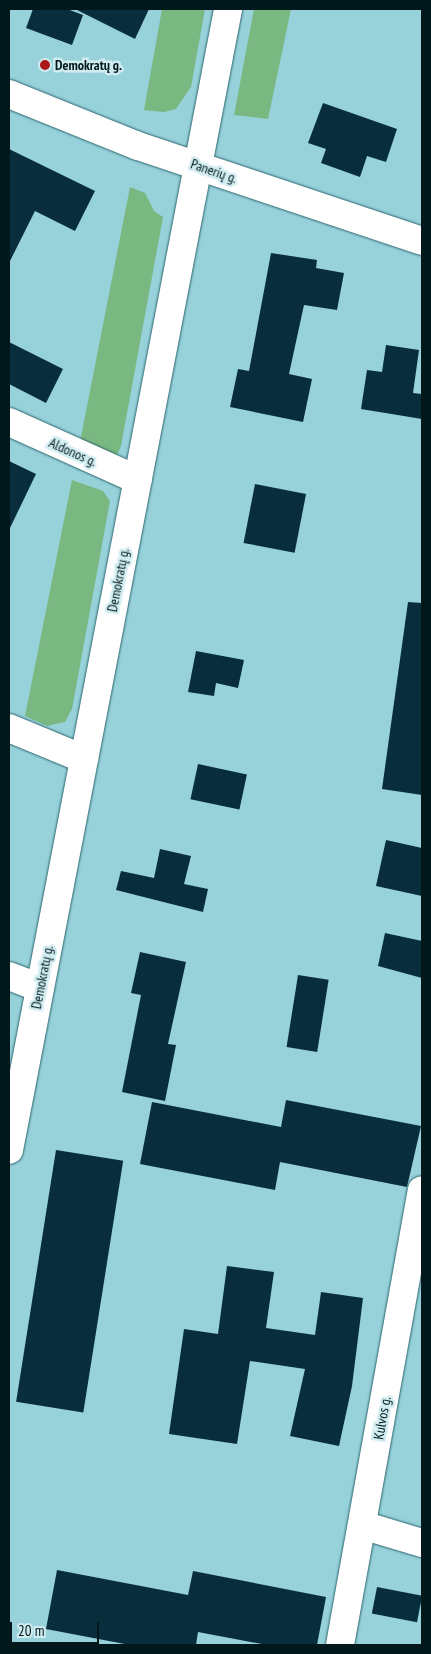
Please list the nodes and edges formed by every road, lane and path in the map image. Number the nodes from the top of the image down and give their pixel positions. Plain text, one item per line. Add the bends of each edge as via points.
1 (228, 9) edge
2 (9, 94) edge
3 (198, 166) junction
4 (422, 241) edge
5 (9, 422) edge
6 (138, 480) junction
7 (9, 728) edge
8 (84, 759) junction
9 (9, 976) edge
10 (40, 988) junction
11 (9, 1150) edge
12 (422, 1190) edge
13 (362, 1525) junction
14 (422, 1544) edge
15 (340, 1645) edge

1 - 3 street, Demokratų g.
2 - 3 street, Panerių g.
3 - 4 street, Panerių g.
3 - 6 street, Demokratų g.
5 - 6 street, Aldonos g.
6 - 8 street, Demokratų g.
7 - 8 street
8 - 10 street, Demokratų g.
9 - 10 street
10 - 11 street, Demokratų g.
12 - 13 street, Kulvos g.
13 - 14 street
13 - 15 street, Kulvos g.

